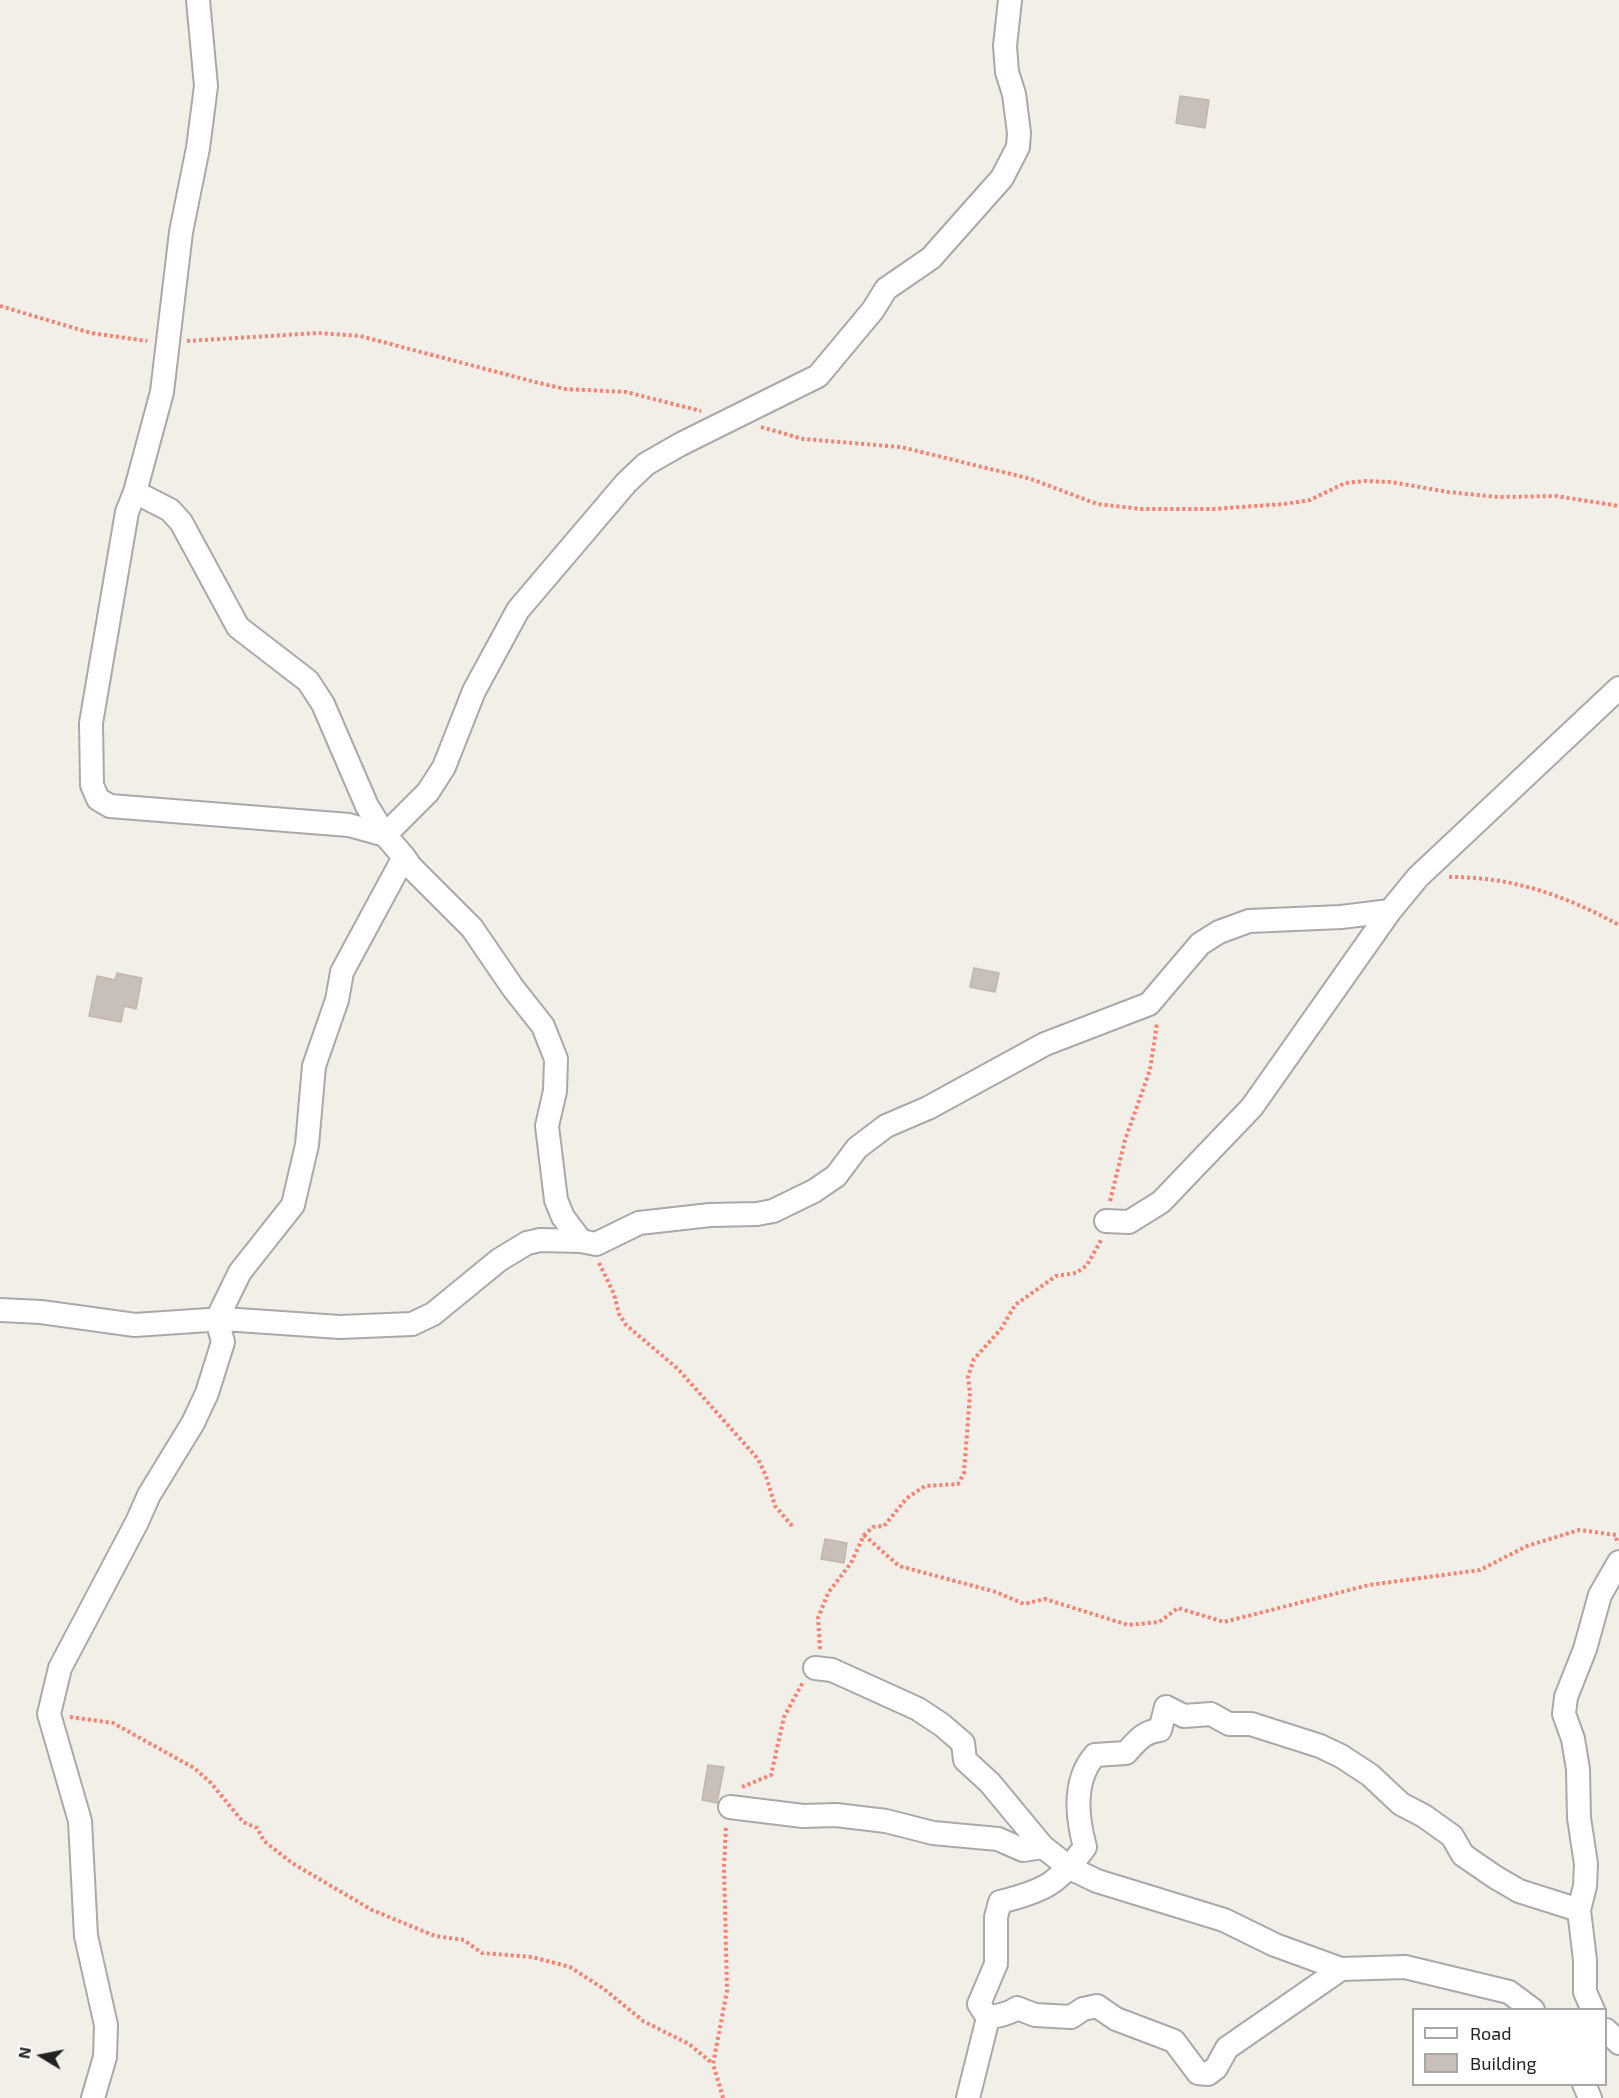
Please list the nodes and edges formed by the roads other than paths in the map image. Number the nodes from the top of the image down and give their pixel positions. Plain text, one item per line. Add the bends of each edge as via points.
1 (198, 0) edge
2 (1010, 0) edge
3 (135, 492) junction
4 (1619, 688) edge
5 (385, 835) junction
6 (404, 857) junction
7 (1390, 911) junction
8 (1106, 1221) road end
9 (589, 1242) junction
10 (0, 1310) edge
11 (217, 1319) junction
12 (1619, 1563) edge
13 (815, 1668) road end
14 (730, 1807) road end
15 (1043, 1847) junction
16 (1070, 1868) junction
17 (1580, 1910) junction
18 (1341, 1969) junction
19 (1530, 2008) edge
20 (1592, 2008) edge
21 (988, 2018) junction
22 (1607, 2032) edge
23 (1619, 2043) edge
24 (93, 2098) edge
25 (968, 2098) edge

1 - 3 street via 206,86 181,232 162,392
2 - 5 street via 1006,72 1014,94 1019,134 1018,147 1002,178 931,258 886,289 818,376 729,418 646,464 626,483 518,610 456,729 444,767 428,792
3 - 5 street via 170,510 181,522 238,627 308,681 324,704 346,762
3 - 5 street via 116,568 91,723 92,785 98,798 110,806 349,825
4 - 7 street via 1418,877
5 - 6 street
6 - 9 street via 472,928 543,1026 556,1059 555,1091 547,1126 555,1200 563,1217
6 - 11 street via 342,972 314,1066 307,1145 293,1205 240,1272
7 - 8 street via 1252,1107 1161,1202 1129,1222
7 - 9 street via 1250,921 1219,932 1200,944 1149,1004 1045,1044 928,1108 886,1126 857,1148 836,1176 773,1210 639,1223
9 - 11 street via 527,1243 499,1260 433,1314 412,1324 340,1327
10 - 11 street via 135,1325
11 - 24 street via 223,1342 207,1393 149,1495 60,1668 49,1714 80,1821 86,1936 106,2025 105,2057
12 - 17 street via 1600,1595 1566,1697 1564,1714 1578,1769 1579,1818 1586,1864
13 - 15 street via 832,1670 918,1709 942,1725 963,1743 965,1760 990,1783
14 - 15 street via 886,1821 933,1833 998,1839 1023,1850
15 - 16 street
16 - 17 street via 1085,1847 1077,1819 1087,1764 1095,1755 1125,1753 1139,1738 1160,1730 1166,1707 1184,1716 1211,1714 1228,1724 1251,1725 1341,1756 1370,1775 1401,1804 1452,1836 1463,1855 1496,1877 1519,1891
16 - 18 street via 1097,1881 1224,1920 1275,1945
16 - 21 street via 1057,1881 1000,1902 996,1917 996,1964 979,2004
17 - 20 street via 1585,1992
18 - 19 street via 1405,1966 1509,1992
18 - 21 street via 1227,2048 1208,2074 1198,2073 1174,2041 1116,2019 1096,2006 1071,2017 1035,2015 1017,2008 1009,2014
21 - 25 street
22 - 23 street

